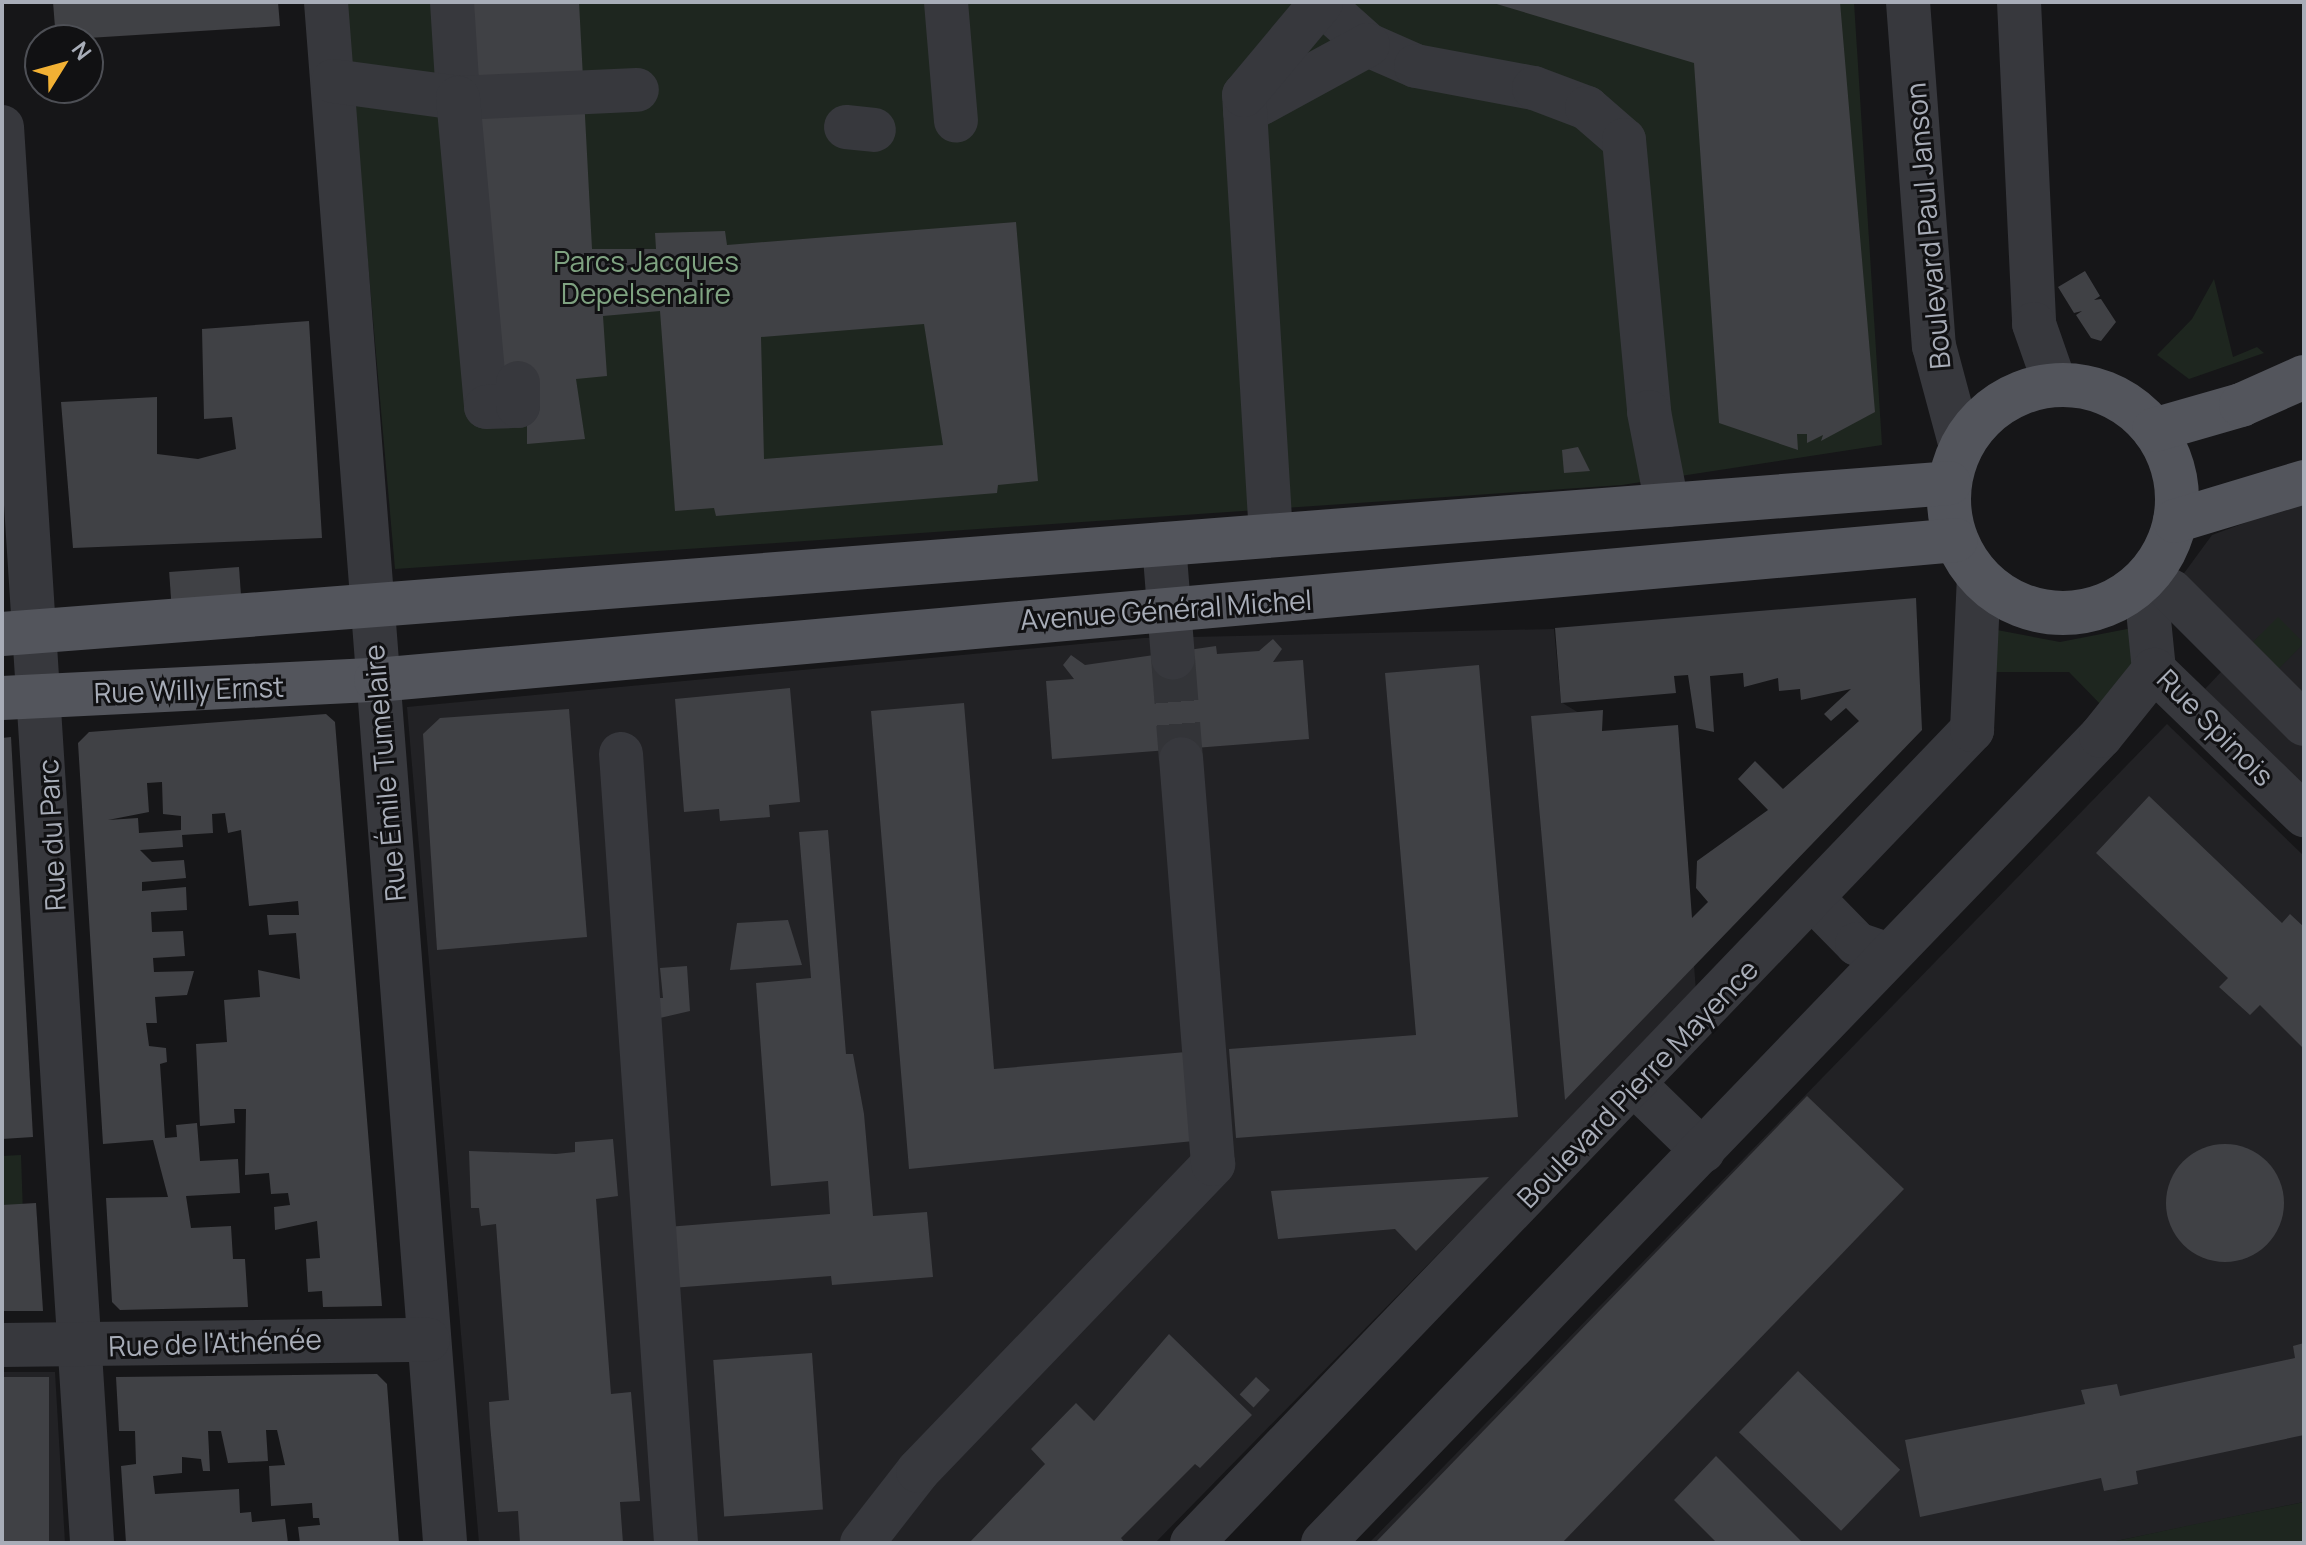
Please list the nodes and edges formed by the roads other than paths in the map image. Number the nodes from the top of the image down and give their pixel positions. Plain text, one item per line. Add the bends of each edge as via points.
1 (326, 2) edge
2 (452, 2) edge
3 (946, 2) edge
4 (1908, 2) edge
5 (2019, 2) edge
6 (1321, 3) edge
7 (1368, 45) junction
8 (333, 81) junction
9 (637, 90) dead end
10 (458, 98) junction
11 (1245, 112) junction
12 (956, 121) dead end
13 (2, 127) edge
14 (2304, 377) edge
15 (518, 383) dead end
16 (2055, 384) junction
17 (2154, 430) junction
18 (1955, 465) junction
19 (2304, 482) edge
20 (1667, 505) junction
21 (2175, 521) junction
22 (1271, 535) junction
23 (1956, 540) junction
24 (1164, 544) junction
25 (1979, 577) junction
26 (2158, 585) junction
27 (370, 604) junction
28 (1169, 610) junction
29 (20, 633) edge
30 (1173, 658) tunnel mouth
31 (2154, 670) junction
32 (376, 680) junction
33 (22, 697) edge
34 (2304, 724) edge
35 (621, 754) dead end
36 (1181, 759) tunnel mouth
37 (2304, 815) edge
38 (1812, 898) junction
39 (1889, 955) junction
40 (1637, 1087) junction
41 (1703, 1151) junction
42 (428, 1340) junction
43 (2, 1345) edge
44 (78, 1347) junction
45 (92, 1543) edge
46 (445, 1543) edge
47 (676, 1543) edge
48 (862, 1543) edge
49 (1192, 1543) edge
50 (1323, 1543) edge

1 - 8 street, Rue Émile Tumelaire
2 - 10 street
3 - 12 street
4 - 18 street, Boulevard Paul Janson via 1934,346
5 - 16 street via 2034,324
6 - 7 street
6 - 11 street via 1244,95
7 - 11 street
7 - 20 street via 1416,66 1534,88 1587,108 1624,140 1649,412
8 - 10 street
8 - 27 street, Rue Émile Tumelaire
9 - 10 street
10 - 15 street via 486,407 518,406
11 - 22 street
13 - 29 street, Rue du Parc
14 - 17 main road via 2241,405
16 - 17 main road via 2110,394
16 - 18 main road via 1995,408
17 - 21 main road via 2178,489
18 - 20 main road
18 - 23 main road
19 - 21 main road
20 - 22 main road
21 - 26 main road
22 - 24 main road
23 - 25 main road
23 - 28 main road, Avenue Général Michel
24 - 27 main road
24 - 28 street
25 - 26 main road via 2003,597 2061,614 2106,605
25 - 38 street, Boulevard Pierre Mayence via 1972,730
26 - 31 street, Rue Spinois
26 - 34 street
27 - 29 main road
27 - 32 street, Rue Émile Tumelaire
28 - 30 street
28 - 32 main road, Avenue Général Michel
29 - 33 street, Rue du Parc
31 - 37 street, Rue Spinois
31 - 39 street via 2101,736
32 - 33 main road, Rue Willy Ernst
32 - 42 street, Rue Émile Tumelaire
33 - 44 street, Rue du Parc
35 - 47 street
36 - 48 street via 1213,1164 918,1471
38 - 39 street via 1857,944
38 - 40 street, Boulevard Pierre Mayence
39 - 41 street
40 - 41 street
40 - 49 street, Boulevard Pierre Mayence
41 - 50 street
42 - 44 street, Rue de l'Athénée
42 - 46 street, Rue Émile Tumelaire
43 - 44 street, Rue de l'Athénée
44 - 45 street, Rue du Parc

